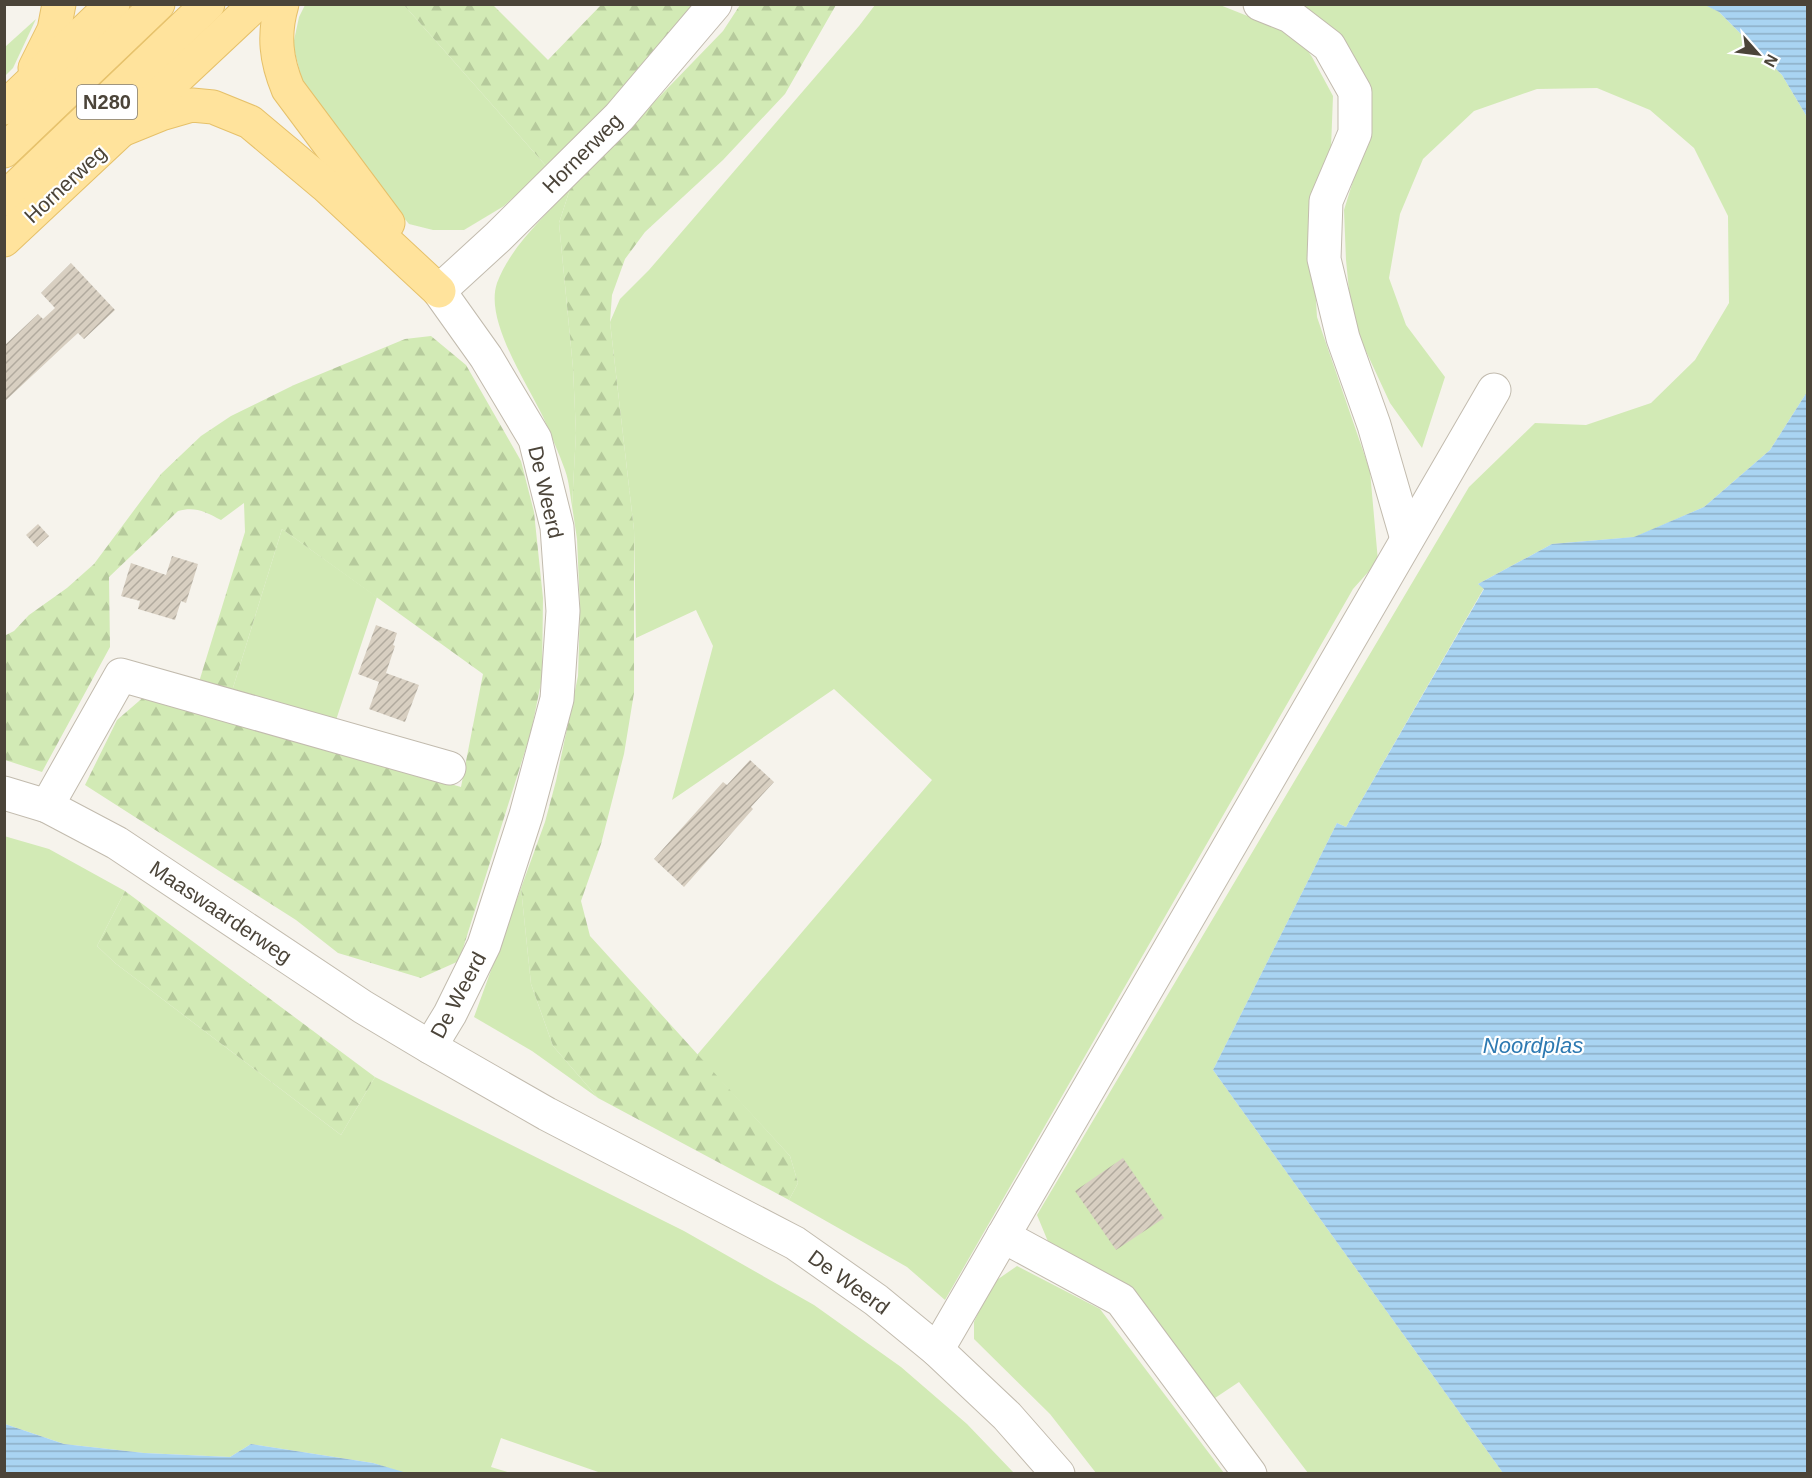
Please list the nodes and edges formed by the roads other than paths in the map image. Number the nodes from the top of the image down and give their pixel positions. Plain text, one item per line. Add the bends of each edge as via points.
1 (59, 4) edge
2 (113, 4) edge
3 (158, 4) edge
4 (208, 4) edge
5 (255, 4) edge
6 (282, 4) edge
7 (715, 4) edge
8 (1260, 4) edge
9 (10, 103) edge
10 (124, 129) junction
11 (4, 151) edge
12 (4, 199) edge
13 (4, 240) edge
14 (439, 291) junction
15 (1494, 390) dead end
16 (1407, 539) junction
17 (449, 768) dead end
18 (4, 792) edge
19 (47, 806) junction
20 (430, 1047) junction
21 (1003, 1236) junction
22 (937, 1350) junction
23 (1058, 1473) edge
24 (1251, 1473) edge

1 - 9 main road via 54,30 39,63
2 - 9 main road
3 - 11 main road, N280
4 - 12 main road, Hornerweg / N280
5 - 10 main road, Hornerweg / N280
6 - 14 main road via 276,24 276,46 288,89
7 - 14 street, Hornerweg via 619,117
8 - 16 street via 1290,16 1329,46 1354,92 1355,133 1326,201 1324,259 1343,338 1374,424
10 - 13 main road, Hornerweg / N280
10 - 14 main road via 192,105 213,107 250,122 325,185
14 - 20 street, De Weerd via 486,357 535,439 557,527 563,611 557,699 526,815 484,945
15 - 16 street
16 - 21 street
17 - 19 street via 121,675
18 - 19 street, Maaswaarderweg
19 - 20 street, Maaswaarderweg via 117,843
20 - 22 street, De Weerd via 547,1114 795,1243 876,1300
21 - 22 street
21 - 24 street via 1121,1300
22 - 23 street, De Weerd via 1007,1416

